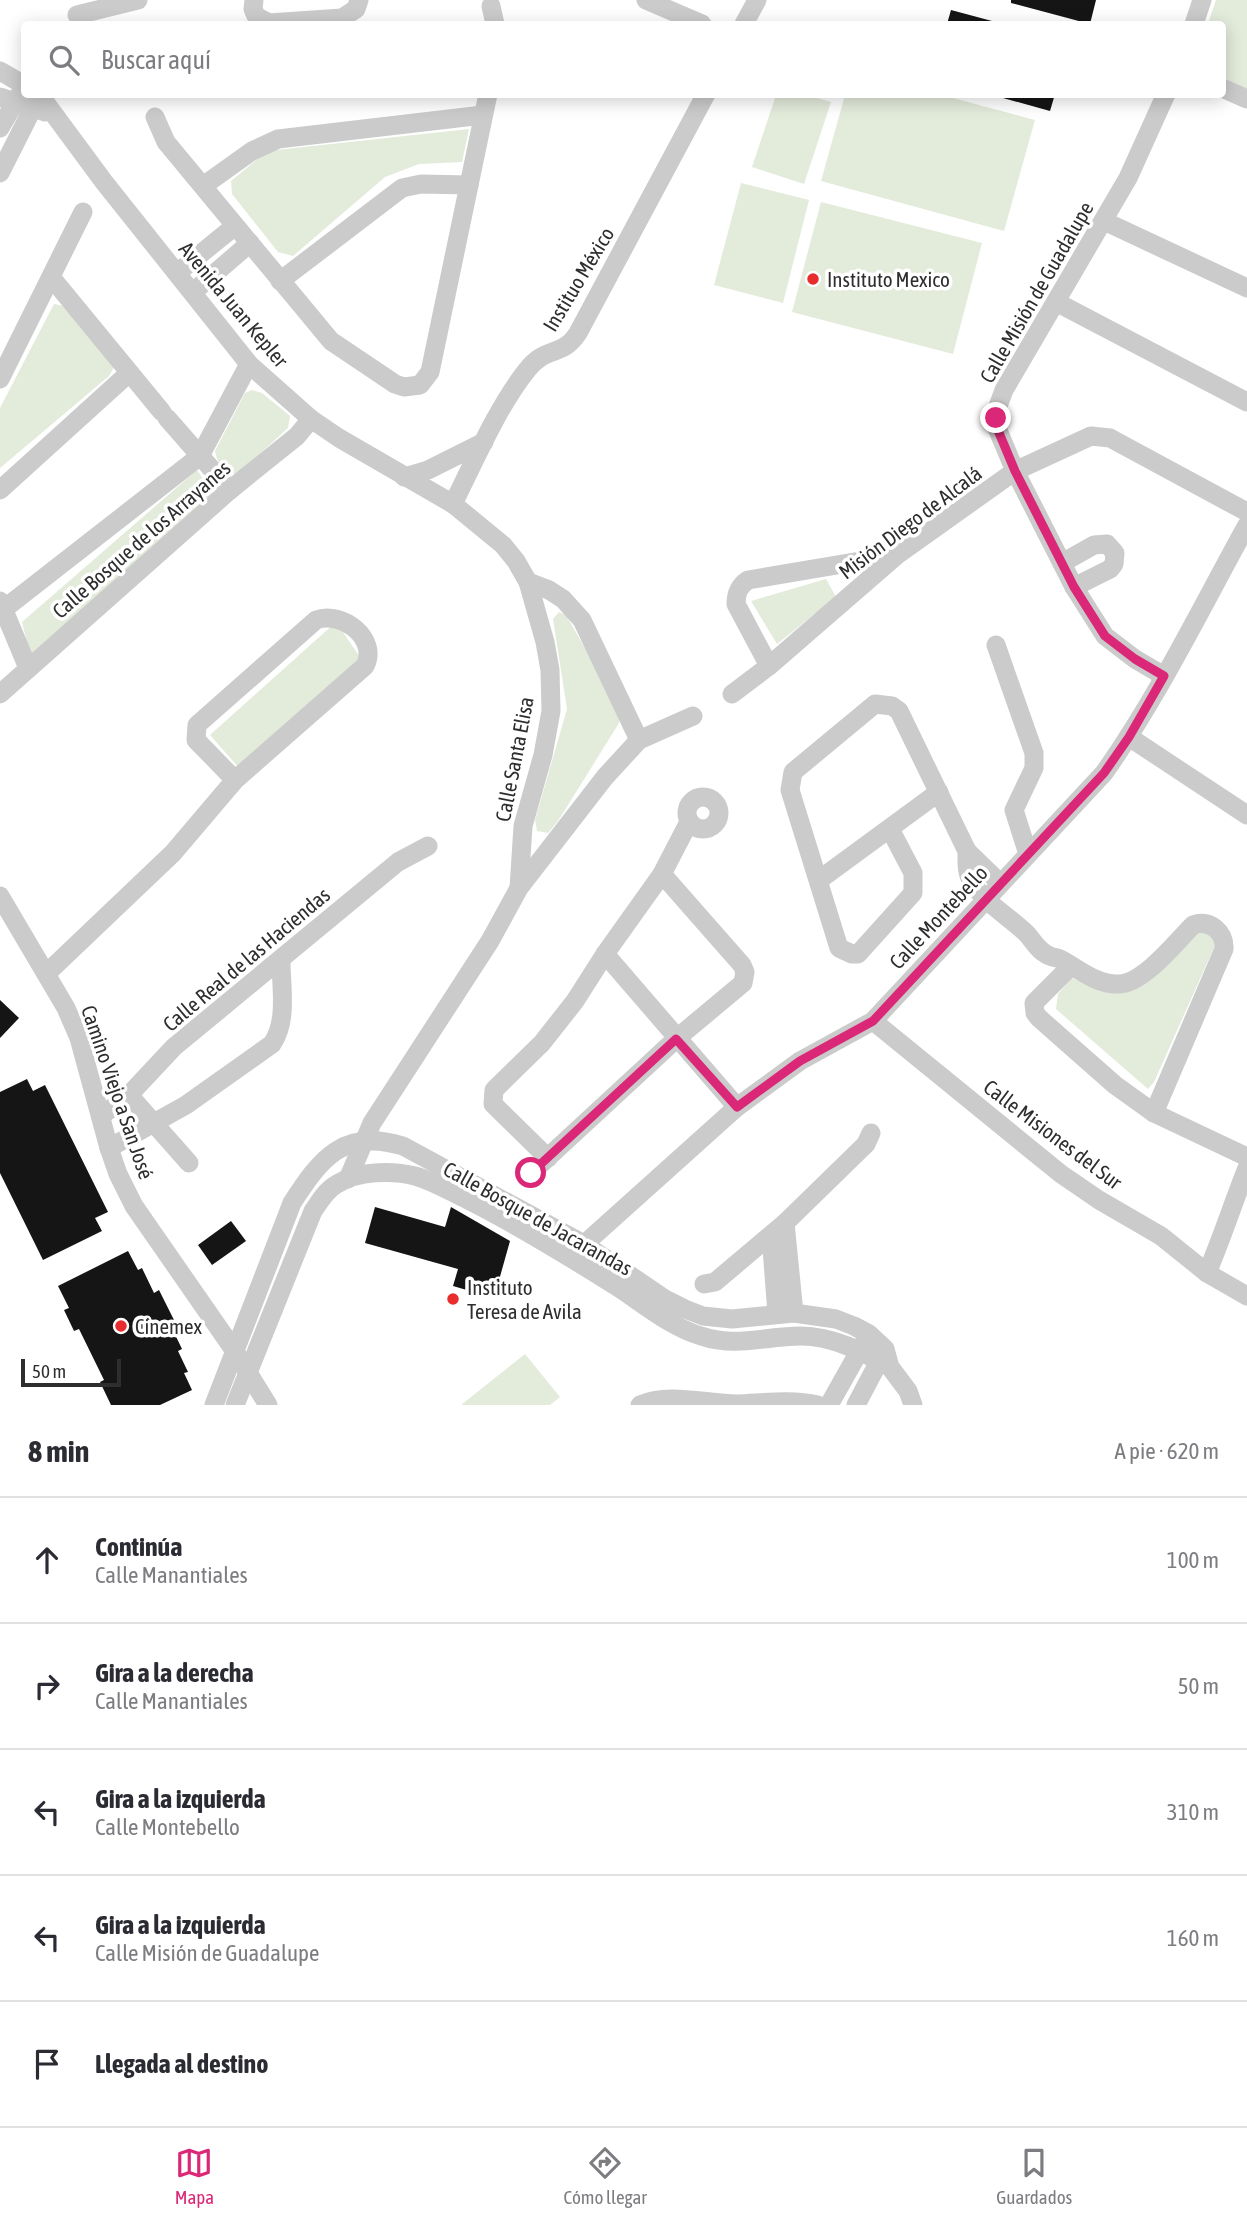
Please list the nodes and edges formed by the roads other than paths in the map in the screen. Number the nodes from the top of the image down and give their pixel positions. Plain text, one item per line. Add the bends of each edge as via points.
1 (138, 0) edge
2 (254, 0) edge
3 (359, 0) edge
4 (646, 0) edge
5 (757, 0) edge
6 (1202, 0) edge
7 (77, 13) edge
8 (265, 21) edge
9 (298, 21) edge
10 (695, 21) edge
11 (746, 21) edge
12 (1195, 21) edge
13 (0, 71) edge
14 (1226, 89) edge
15 (21, 90) edge
16 (25, 98) edge
17 (26, 98) edge
18 (31, 98) edge
19 (487, 98) edge
20 (704, 98) edge
21 (1164, 98) edge
22 (1247, 99) edge
23 (484, 115) junction
24 (155, 117) dead end
25 (0, 128) edge
26 (0, 173) edge
27 (203, 186) junction
28 (469, 186) junction
29 (83, 212) dead end
30 (1104, 221) junction
31 (236, 226) junction
32 (250, 243) junction
33 (1247, 265) edge
34 (177, 273) junction
35 (51, 277) junction
36 (281, 281) junction
37 (1243, 286) edge
38 (192, 292) junction
39 (1056, 302) junction
40 (249, 364) junction
41 (129, 373) junction
42 (0, 379) edge
43 (1247, 402) edge
44 (311, 419) junction
45 (484, 442) junction
46 (200, 456) junction
47 (1015, 471) junction
48 (404, 477) junction
49 (0, 490) edge
50 (230, 491) junction
51 (453, 504) junction
52 (1247, 512) edge
53 (1247, 525) edge
54 (897, 555) junction
55 (1062, 563) junction
56 (528, 582) junction
57 (1074, 587) junction
58 (2, 605) edge
59 (996, 645) dead end
60 (769, 666) junction
61 (28, 668) junction
62 (1164, 676) junction
63 (0, 694) edge
64 (732, 694) dead end
65 (693, 716) dead end
66 (1129, 737) junction
67 (639, 740) junction
68 (235, 780) junction
69 (939, 792) junction
70 (1247, 816) edge
71 (689, 822) dead end
72 (890, 829) junction
73 (428, 846) dead end
74 (967, 851) junction
75 (1028, 854) junction
76 (662, 874) junction
77 (819, 880) junction
78 (1000, 883) junction
79 (519, 888) junction
80 (0, 896) edge
81 (986, 900) junction
82 (605, 954) junction
83 (281, 961) junction
84 (1064, 962) junction
85 (47, 973) junction
86 (873, 1021) junction
87 (676, 1039) junction
88 (129, 1095) junction
89 (737, 1107) junction
90 (1154, 1113) junction
91 (101, 1116) junction
92 (152, 1123) junction
93 (872, 1133) dead end
94 (363, 1140) junction
95 (109, 1149) junction
96 (1247, 1157) edge
97 (548, 1158) junction
98 (189, 1163) dead end
99 (1247, 1168) edge
100 (531, 1173) dead end
101 (348, 1179) junction
102 (778, 1229) junction
103 (577, 1250) junction
104 (1203, 1269) junction
105 (704, 1284) dead end
106 (1247, 1296) edge
107 (249, 1312) junction
108 (786, 1313) junction
109 (208, 1314) junction
110 (865, 1342) junction
111 (234, 1350) junction
112 (884, 1359) junction
113 (248, 1372) junction
114 (214, 1405) edge
115 (235, 1405) edge
116 (268, 1405) edge
117 (640, 1405) edge
118 (818, 1405) edge
119 (830, 1405) edge
120 (856, 1405) edge
121 (913, 1405) edge

1 - 7 street
2 - 8 street via 256,16
3 - 9 street via 356,9 342,18
4 - 10 street
5 - 11 street
6 - 12 street
13 - 15 street, Avenida Juan Kepler
14 - 22 street
16 - 25 street
17 - 26 street
18 - 34 street, Avenida Juan Kepler via 53,114
19 - 23 street
20 - 45 street, Instituo México via 572,341 563,349 539,356
21 - 30 street, Calle Misión de Guadalupe
23 - 27 street via 278,139 252,151
23 - 28 street
24 - 27 street via 166,142
27 - 31 street
28 - 36 street via 401,188
28 - 36 street via 430,372 420,384 396,384 331,341
29 - 35 street
30 - 37 street
30 - 39 street, Calle Misión de Guadalupe
31 - 32 street
31 - 34 street
32 - 36 street
32 - 38 street
33 - 37 street
34 - 38 street, Avenida Juan Kepler
35 - 41 street
35 - 42 street
38 - 40 street, Avenida Juan Kepler
39 - 43 street
39 - 47 street, Calle Misión de Guadalupe via 997,409 997,428
40 - 44 street, Avenida Juan Kepler
40 - 46 street
41 - 46 street
41 - 49 street
44 - 48 street, Avenida Juan Kepler
44 - 50 street, Calle Bosque de los Arrayanes
45 - 48 street
45 - 51 street, Instituo México
46 - 50 street
46 - 58 street
47 - 52 street, Misión Diego de Alcalá via 1091,436 1104,436
47 - 54 street, Misión Diego de Alcalá
47 - 55 street, Calle Misión de Guadalupe
48 - 51 street, Avenida Juan Kepler
50 - 61 street, Calle Bosque de los Arrayanes
51 - 56 street, Calle Santa Elisa via 503,545
53 - 62 street, Calle Montebello
54 - 60 street, Misión Diego de Alcalá
54 - 60 street via 743,583 736,604
55 - 57 street, Calle Misión de Guadalupe
55 - 57 street via 1099,543 1115,553 1110,569
56 - 67 street via 563,599 582,620
56 - 79 street, Calle Santa Elisa via 550,670 551,711 523,826
57 - 62 street, Calle Misión de Guadalupe via 1105,636
58 - 61 street
59 - 75 street via 1034,753 1034,768 1014,810
60 - 64 street, Misión Diego de Alcalá
61 - 63 street, Calle Bosque de los Arrayanes
62 - 66 street, Calle Montebello
65 - 67 street
66 - 70 street
66 - 75 street, Calle Montebello via 1104,773
67 - 79 street
68 - 68 street via 365,666 367,642 347,622 328,617 316,620 197,725 196,740
68 - 85 street via 173,853
69 - 72 street
69 - 74 street
69 - 77 street via 899,711 876,704 790,778
71 - 76 street
72 - 77 street
72 - 77 street via 913,873 913,893 859,954 839,948
73 - 83 street, Calle Real de las Haciendas via 398,862
74 - 78 street
74 - 81 street via 970,879
75 - 78 street, Calle Montebello
76 - 82 street
76 - 87 street via 745,972 743,983
78 - 81 street, Calle Montebello
79 - 94 street
80 - 85 street, Camino Viejo a San José
81 - 84 street via 1027,935 1040,937
81 - 86 street, Calle Montebello
82 - 87 street
82 - 97 street via 555,1028 492,1095 494,1104
83 - 88 street, Calle Real de las Haciendas via 174,1047
83 - 92 street via 282,1020 272,1044 186,1105
84 - 90 street via 1033,1008 1115,1085
84 - 90 street via 1102,981 1119,984 1149,968 1193,925 1199,922 1220,933 1224,949
85 - 91 street, Camino Viejo a San José via 79,1038
86 - 89 street, Calle Montebello via 800,1061
86 - 104 street, Calle Misiones del Sur via 1060,1174 1161,1236
87 - 89 street
87 - 97 street
88 - 91 street, Calle Real de las Haciendas
88 - 92 street
89 - 103 street, Calle Montebello
90 - 96 street
91 - 95 street, Camino Viejo a San José
92 - 95 street
92 - 98 street
93 - 102 street
94 - 101 street
94 - 103 street, Calle Bosque de Jacarandas via 402,1146
94 - 107 street via 334,1151 306,1181 292,1203
95 - 109 street, Camino Viejo a San José via 134,1206
97 - 100 street
99 - 104 street via 1225,1232
101 - 103 street, Calle Bosque de Jacarandas via 396,1173 415,1177
101 - 113 street via 330,1189 313,1212
102 - 105 street via 715,1282
102 - 108 street
103 - 108 street, Calle Bosque de Jacarandas via 703,1316 732,1319
103 - 110 street, Calle Bosque de Jacarandas via 673,1324 698,1336 735,1343 801,1336
104 - 106 street, Calle Misiones del Sur
107 - 109 street via 231,1317
107 - 111 street
108 - 110 street, Calle Bosque de Jacarandas via 836,1319
109 - 111 street, Camino Viejo a San José
110 - 112 street, Calle Bosque de Jacarandas
110 - 119 street
111 - 113 street, Camino Viejo a San José
111 - 114 street
112 - 120 street
112 - 121 street
113 - 115 street
113 - 116 street, Camino Viejo a San José
117 - 118 street via 662,1399

